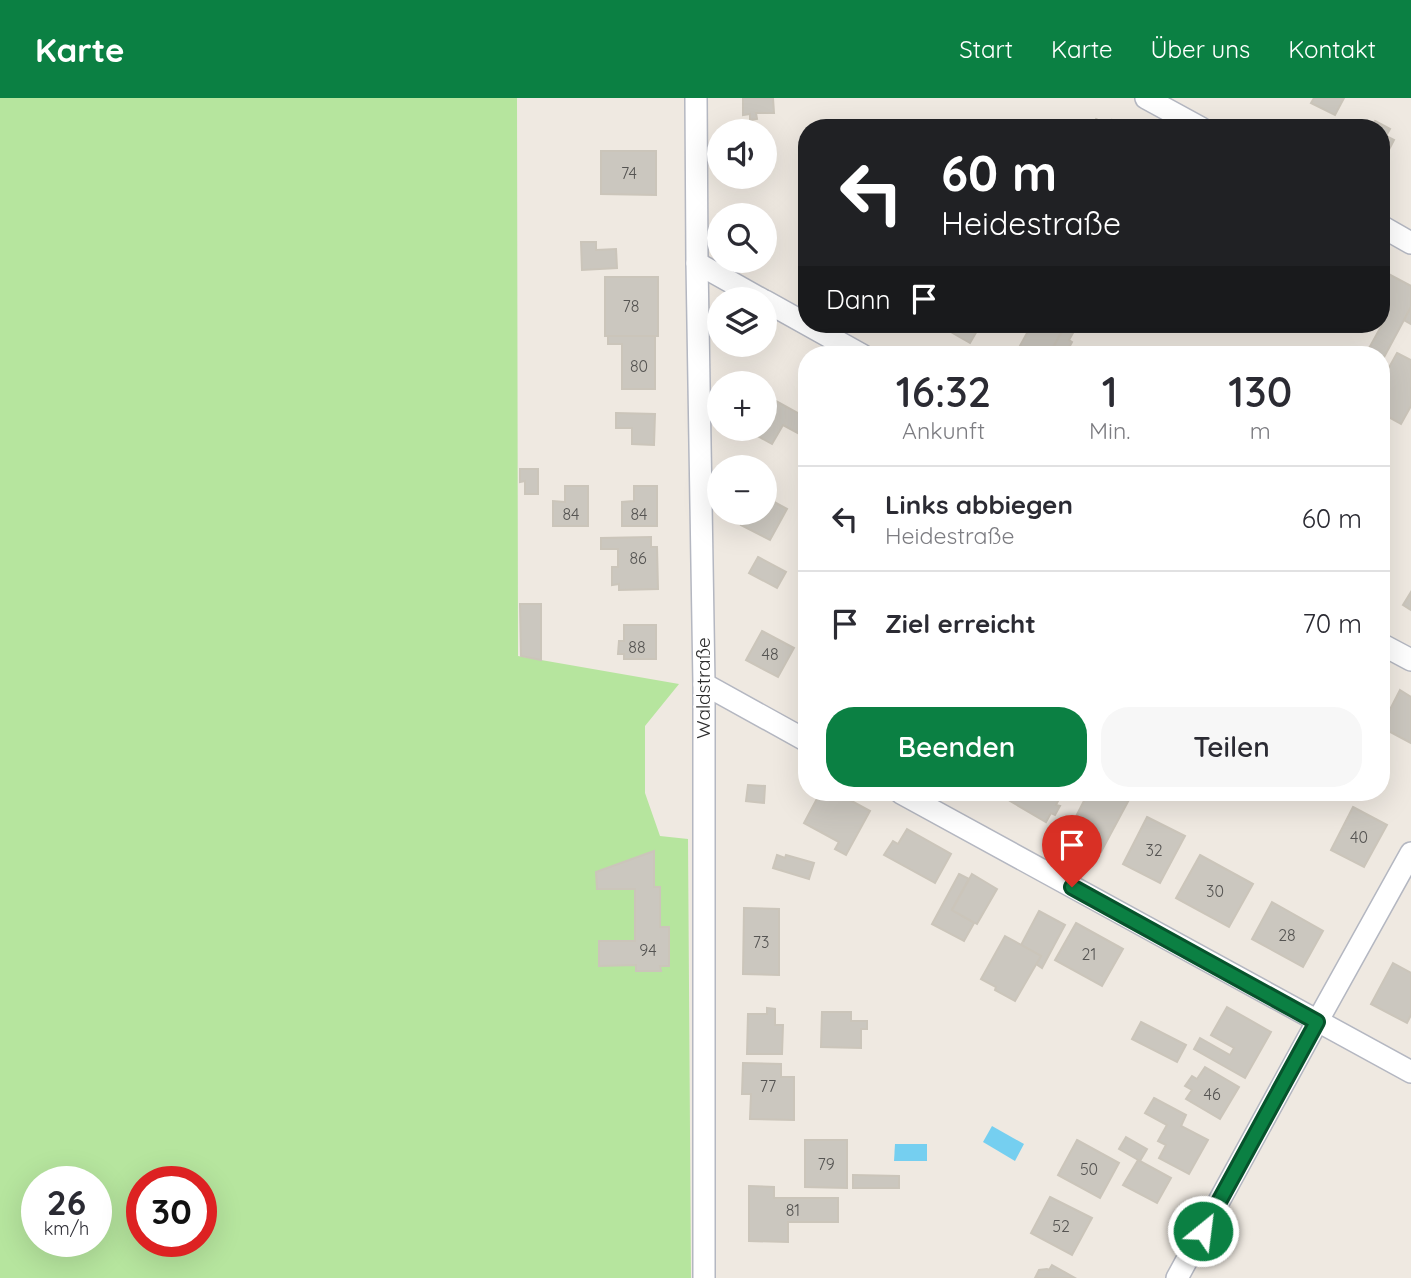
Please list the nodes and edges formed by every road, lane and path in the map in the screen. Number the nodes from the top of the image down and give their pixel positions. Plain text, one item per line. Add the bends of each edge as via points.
1 (696, 98) edge
2 (1146, 98) edge
3 (1184, 119) edge
4 (1390, 231) edge
5 (1411, 243) edge
6 (696, 263) junction
7 (739, 287) edge
8 (777, 308) edge
9 (798, 319) edge
10 (822, 333) edge
11 (846, 346) edge
12 (1390, 649) edge
13 (1411, 660) edge
14 (704, 684) junction
15 (798, 736) edge
16 (916, 801) edge
17 (1411, 853) edge
18 (1317, 1022) junction
19 (1411, 1072) edge
20 (704, 1278) edge
21 (1177, 1278) edge

1 - 6 street, Waldstraße
2 - 3 street
4 - 5 street
6 - 7 street
6 - 14 street, Waldstraße
8 - 9 street
10 - 11 street
12 - 13 street
14 - 15 street
14 - 20 street, Waldstraße
16 - 18 street
17 - 18 street
18 - 19 street
18 - 21 street

